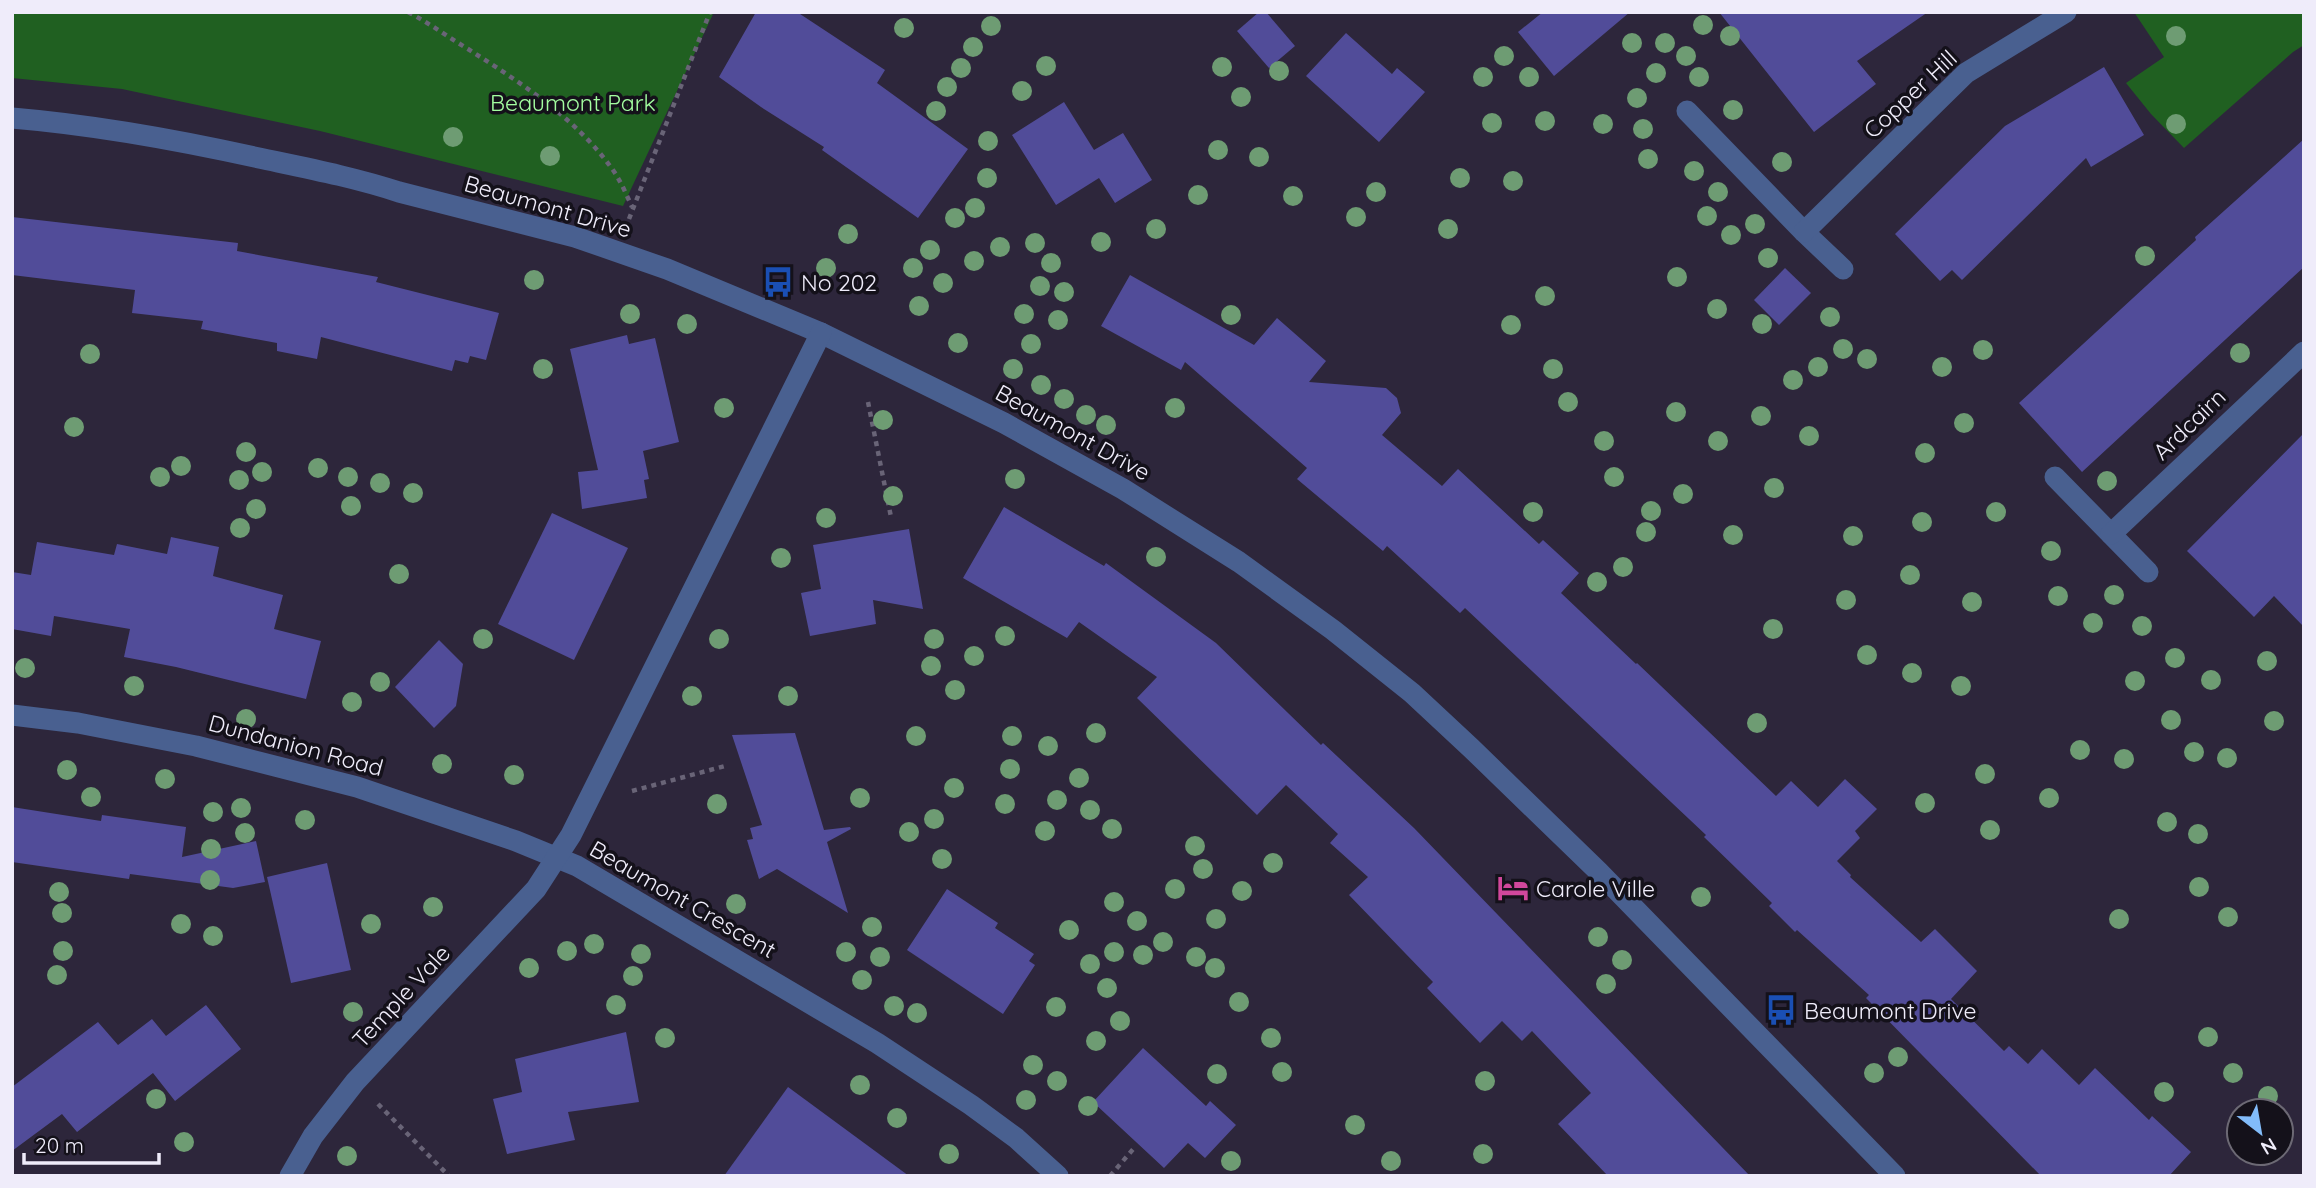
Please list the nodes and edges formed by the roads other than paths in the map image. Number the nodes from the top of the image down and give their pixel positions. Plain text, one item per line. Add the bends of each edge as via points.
1 (2066, 12) edge
2 (1687, 111) dead end
3 (12, 118) edge
4 (1804, 232) junction
5 (1843, 269) dead end
6 (821, 332) junction
7 (2304, 352) edge
8 (2054, 477) dead end
9 (2111, 534) junction
10 (2148, 572) dead end
11 (12, 715) edge
12 (557, 858) junction
13 (289, 1176) edge
14 (1058, 1176) edge
15 (1895, 1176) edge

1 - 4 street, Copper Hill via 1966,73
2 - 4 street
3 - 6 street, Beaumont Drive via 200,144 558,232 667,269
4 - 5 street
6 - 12 street, Beaumont Crescent
6 - 15 street, Beaumont Drive via 977,408 1123,489 1239,562 1334,630 1491,766
7 - 9 street, Ardcairn
8 - 9 street
9 - 10 street
11 - 12 street, Dundanion Road via 196,746 345,784
12 - 13 street, Temple Vale via 536,889 355,1082
12 - 14 street, Beaumont Crescent via 877,1043 982,1113

